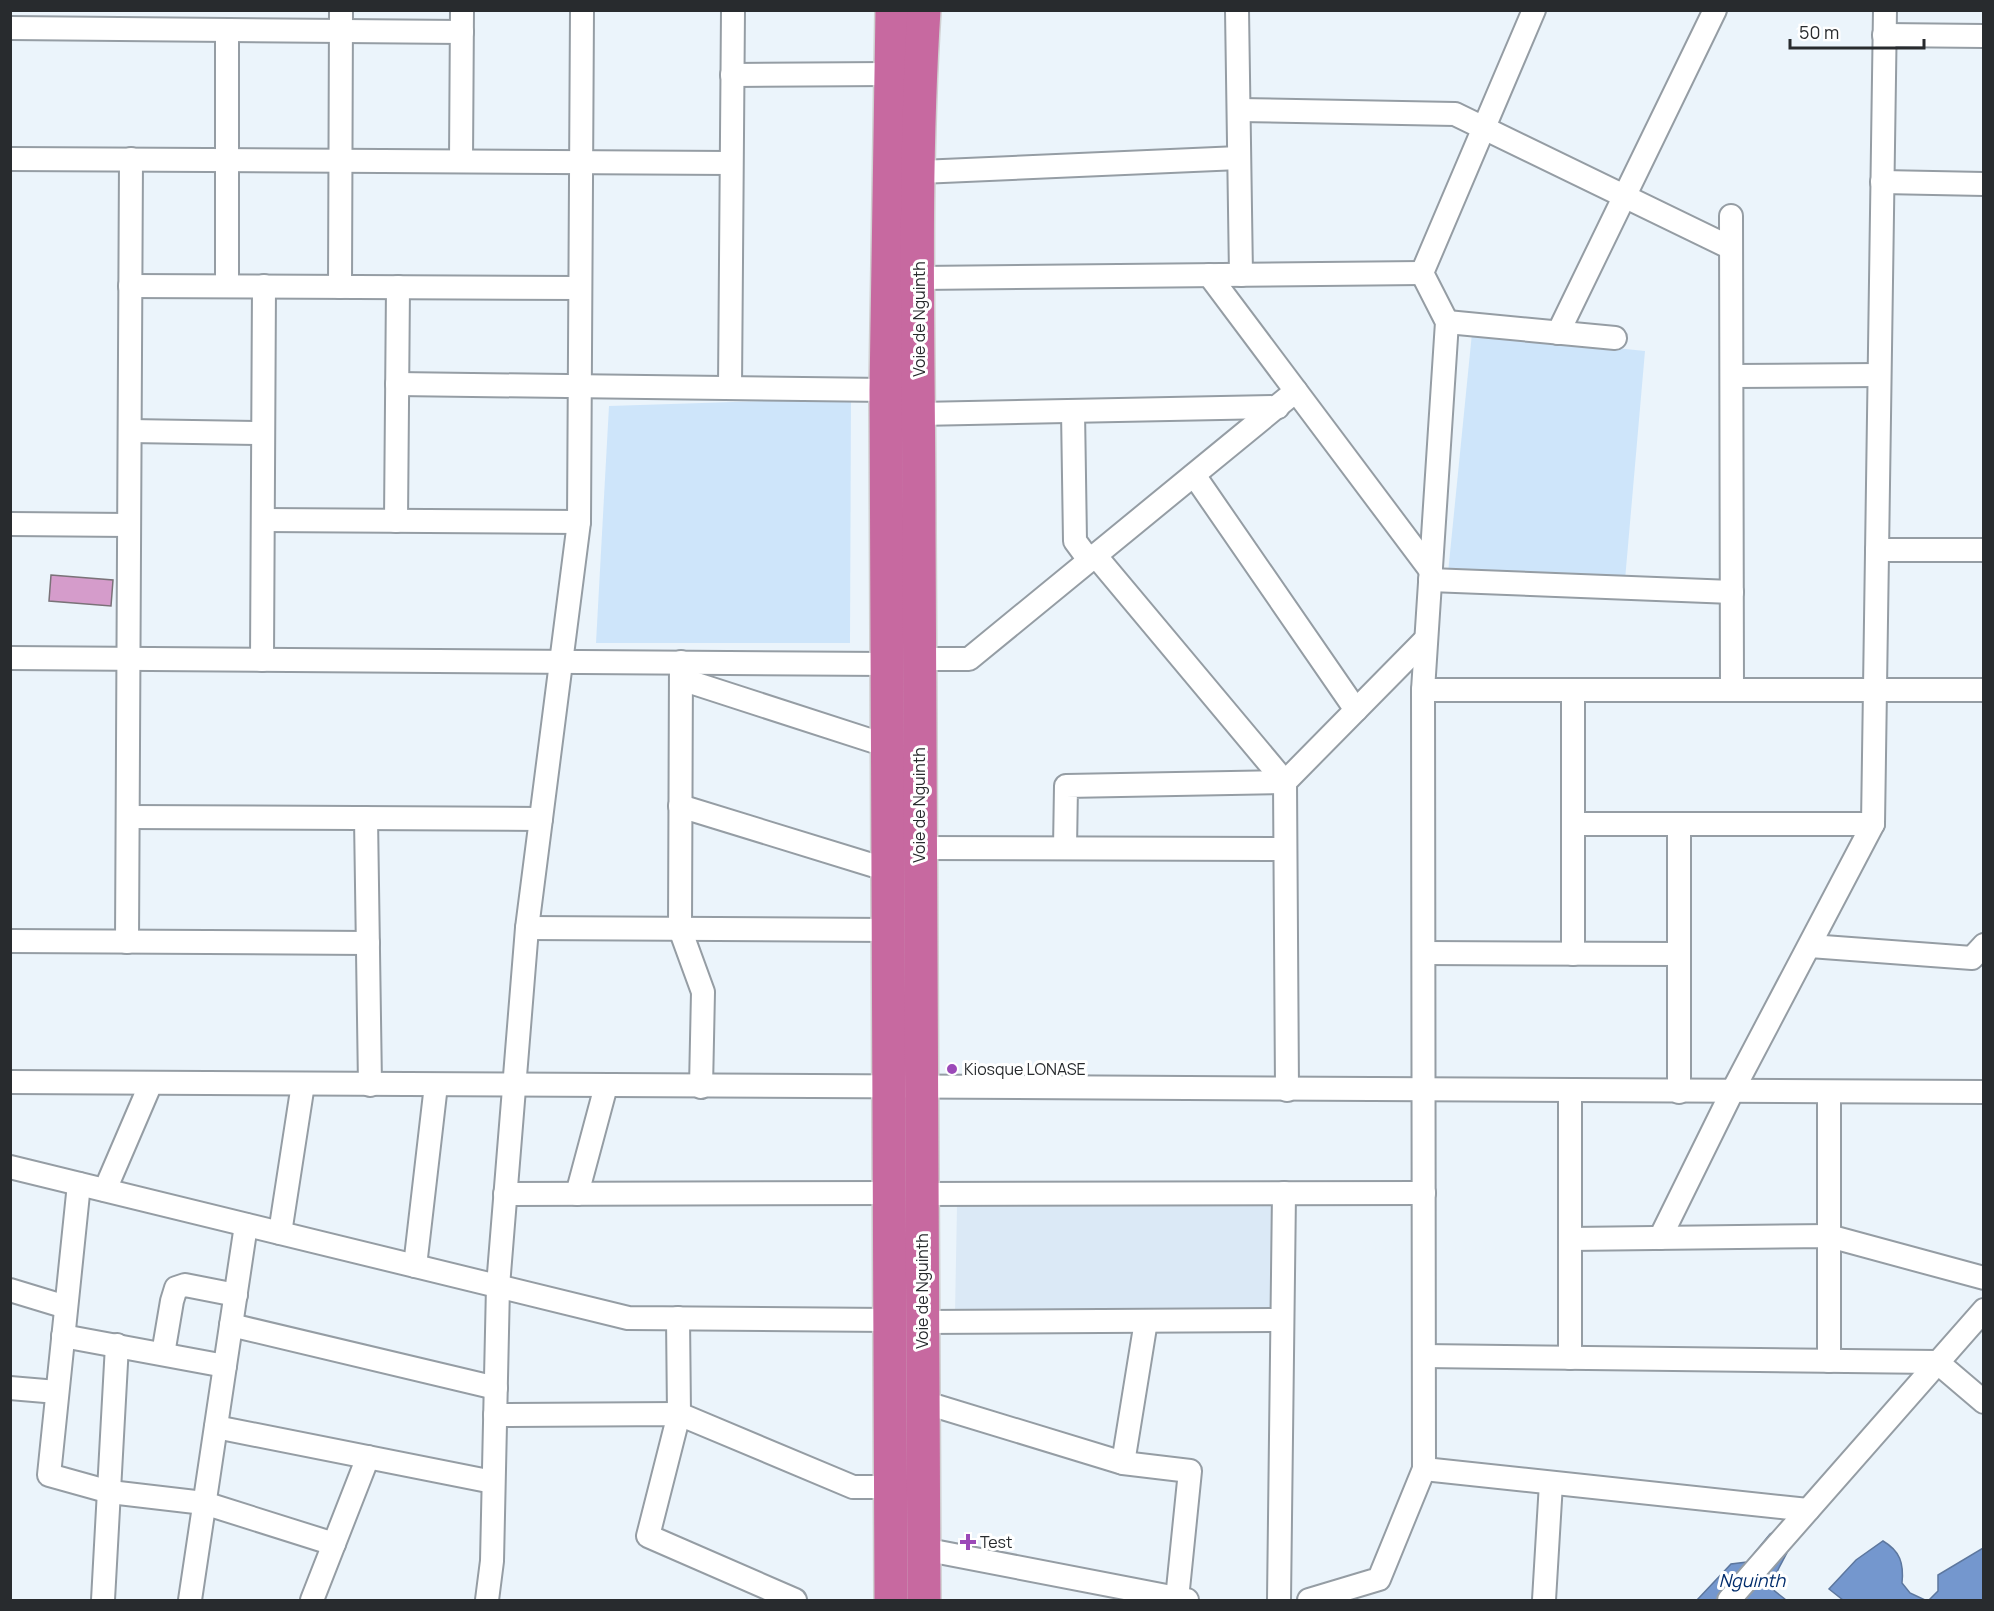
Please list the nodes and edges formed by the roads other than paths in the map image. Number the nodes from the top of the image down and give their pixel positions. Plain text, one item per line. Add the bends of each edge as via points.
1 (582, 10) edge
2 (733, 10) edge
3 (892, 10) edge
4 (924, 10) edge
5 (1237, 10) edge
6 (1534, 10) edge
7 (1715, 10) edge
8 (1885, 10) edge
9 (341, 21) edge
10 (462, 21) edge
11 (10, 28) edge
12 (226, 30) junction
13 (1884, 34) junction
14 (1983, 36) edge
15 (890, 74) junction
16 (732, 75) junction
17 (1239, 110) junction
18 (1484, 128) junction
19 (1239, 158) junction
20 (10, 159) edge
21 (131, 159) junction
22 (227, 160) junction
23 (341, 161) junction
24 (461, 161) junction
25 (581, 162) junction
26 (731, 163) junction
27 (920, 172) junction
28 (1882, 182) junction
29 (1983, 183) edge
30 (1624, 196) junction
31 (1731, 216) dead end
32 (1731, 248) junction
33 (1422, 273) junction
34 (1209, 275) junction
35 (1240, 275) junction
36 (919, 278) junction
37 (130, 285) junction
38 (227, 286) junction
39 (264, 286) junction
40 (340, 287) junction
41 (398, 287) junction
42 (580, 288) junction
43 (1447, 322) junction
44 (1558, 333) junction
45 (1615, 338) dead end
46 (1879, 375) junction
47 (1732, 376) junction
48 (397, 384) junction
49 (580, 385) junction
50 (730, 387) junction
51 (886, 390) junction
52 (1296, 391) junction
53 (1278, 407) junction
54 (1072, 411) junction
55 (919, 414) junction
56 (130, 431) junction
57 (263, 433) junction
58 (1194, 475) junction
59 (263, 520) junction
60 (396, 521) junction
61 (579, 522) junction
62 (10, 524) edge
63 (129, 525) junction
64 (1877, 550) junction
65 (1983, 550) edge
66 (1092, 558) junction
67 (1431, 576) junction
68 (1732, 592) junction
69 (1426, 639) junction
70 (10, 658) edge
71 (129, 659) junction
72 (262, 660) junction
73 (903, 661) junction
74 (562, 662) junction
75 (681, 671) junction
76 (1423, 690) junction
77 (1573, 690) junction
78 (1732, 690) junction
79 (1875, 690) junction
80 (1983, 690) edge
81 (1356, 710) junction
82 (888, 746) junction
83 (1285, 782) junction
84 (680, 806) junction
85 (128, 817) junction
86 (366, 818) junction
87 (541, 819) junction
88 (1573, 824) junction
89 (1679, 824) junction
90 (1873, 824) junction
91 (918, 848) junction
92 (1065, 848) junction
93 (1285, 849) junction
94 (888, 870) junction
95 (527, 928) junction
96 (680, 929) junction
97 (888, 930) junction
98 (10, 941) edge
99 (127, 942) junction
100 (368, 943) junction
101 (1983, 945) edge
102 (1810, 946) junction
103 (1424, 953) junction
104 (1573, 954) junction
105 (1679, 954) junction
106 (10, 1082) edge
107 (151, 1083) junction
108 (303, 1084) junction
109 (370, 1084) junction
110 (436, 1085) junction
111 (514, 1085) junction
112 (606, 1086) junction
113 (701, 1086) junction
114 (888, 1088) junction
115 (922, 1088) junction
116 (1287, 1090) junction
117 (1424, 1091) junction
118 (1570, 1091) junction
119 (1679, 1092) junction
120 (1732, 1092) junction
121 (1829, 1093) junction
122 (1979, 1098) edge
123 (10, 1167) edge
124 (79, 1184) junction
125 (105, 1190) junction
126 (889, 1193) junction
127 (1284, 1193) junction
128 (1424, 1193) junction
129 (506, 1194) junction
130 (577, 1194) junction
131 (922, 1194) junction
132 (246, 1225) junction
133 (280, 1233) junction
134 (1829, 1236) junction
135 (1660, 1238) junction
136 (1570, 1239) junction
137 (415, 1266) junction
138 (1983, 1278) edge
139 (498, 1286) junction
140 (10, 1290) edge
141 (236, 1295) junction
142 (66, 1307) junction
143 (1983, 1310) edge
144 (678, 1318) junction
145 (889, 1320) junction
146 (1282, 1320) junction
147 (1146, 1321) junction
148 (922, 1322) junction
149 (231, 1326) junction
150 (63, 1336) junction
151 (117, 1345) junction
152 (163, 1354) junction
153 (1424, 1356) junction
154 (1570, 1358) junction
155 (1829, 1361) junction
156 (1937, 1362) junction
157 (225, 1366) junction
158 (10, 1388) edge
159 (496, 1388) junction
160 (57, 1392) junction
161 (923, 1402) junction
162 (1983, 1402) edge
163 (679, 1414) junction
164 (495, 1415) junction
165 (216, 1428) junction
166 (368, 1457) junction
167 (1123, 1463) junction
168 (1424, 1470) junction
169 (493, 1482) junction
170 (1551, 1483) junction
171 (890, 1487) junction
172 (110, 1492) junction
173 (204, 1503) junction
174 (1808, 1510) junction
175 (334, 1544) junction
176 (923, 1549) junction
177 (103, 1600) edge
178 (190, 1600) edge
179 (312, 1600) edge
180 (487, 1600) edge
181 (795, 1600) edge
182 (891, 1600) edge
183 (924, 1600) edge
184 (1182, 1600) edge
185 (1279, 1600) edge
186 (1309, 1600) edge
187 (1544, 1600) edge
188 (1729, 1600) edge

1 - 25 street
2 - 16 street
3 - 15 highway, Voie de Nguinth
4 - 27 highway, Voie de Nguinth
5 - 17 street
6 - 18 street
7 - 30 street
8 - 13 street
9 - 10 street
9 - 12 street
9 - 23 street
10 - 24 street
11 - 12 street
12 - 22 street
13 - 14 street
13 - 28 street
15 - 16 street
15 - 51 highway, Voie de Nguinth
16 - 26 street
17 - 18 street via 1455,114
17 - 19 street
18 - 30 street
18 - 33 street
19 - 27 street
19 - 35 street
20 - 21 street
21 - 22 street
21 - 37 street
22 - 23 street
22 - 38 street
23 - 24 street
23 - 40 street
24 - 25 street
25 - 26 street
25 - 42 street
26 - 50 street
27 - 36 highway, Voie de Nguinth
28 - 29 street
28 - 46 street
30 - 32 street
30 - 44 street
31 - 32 street
32 - 47 street
33 - 35 street
33 - 43 street
34 - 35 street
34 - 36 street
34 - 52 street
36 - 55 highway, Voie de Nguinth
37 - 38 street
37 - 56 street
38 - 39 street
39 - 40 street
39 - 57 street
40 - 41 street
41 - 42 street
41 - 48 street
42 - 49 street
43 - 44 street
43 - 67 street
44 - 45 street
46 - 47 street
46 - 64 street
47 - 68 street
48 - 49 street
48 - 60 street
49 - 50 street
49 - 61 street
50 - 51 street
51 - 73 highway, Voie de Nguinth
52 - 53 street
52 - 67 street
53 - 54 street
53 - 58 street
54 - 55 street
54 - 66 street via 1075,541
55 - 73 highway, Voie de Nguinth
56 - 57 street
56 - 63 street
57 - 59 street
58 - 66 street
58 - 81 street
59 - 60 street
59 - 72 street
60 - 61 street
61 - 74 street
62 - 63 street
63 - 71 street
64 - 65 street
64 - 79 street
66 - 73 street via 969,659
66 - 83 street
67 - 68 street
67 - 69 street
68 - 78 street
69 - 76 street
69 - 81 street
70 - 71 street
71 - 72 street
71 - 85 street
72 - 74 street
73 - 75 street
73 - 82 highway, Voie de Nguinth
73 - 91 highway, Voie de Nguinth
74 - 75 street
74 - 87 street
75 - 82 street
75 - 84 street
76 - 77 street
76 - 103 street
77 - 78 street
77 - 88 street
78 - 79 street
79 - 80 street
79 - 90 street
81 - 83 street
82 - 94 highway, Voie de Nguinth
83 - 92 street via 1066,786
83 - 93 street
84 - 94 street
84 - 96 street
85 - 86 street
85 - 99 street
86 - 87 street
86 - 100 street
87 - 95 street
88 - 89 street
88 - 104 street
89 - 90 street
89 - 105 street
90 - 102 street
91 - 92 street
91 - 115 highway, Voie de Nguinth
92 - 93 street
93 - 116 street
94 - 97 highway, Voie de Nguinth
95 - 96 street
95 - 111 street
96 - 97 street
96 - 113 street via 703,992
97 - 114 highway, Voie de Nguinth
98 - 99 street
99 - 100 street
100 - 109 street
101 - 102 street via 1972,958
102 - 120 street
103 - 104 street
103 - 117 street
104 - 105 street
105 - 119 street
106 - 107 street
107 - 108 street
107 - 125 street
108 - 109 street
108 - 133 street
109 - 110 street
110 - 111 street
110 - 137 street
111 - 112 street
111 - 129 street
112 - 113 street
112 - 130 street
113 - 114 street
114 - 115 street
114 - 126 highway, Voie de Nguinth
115 - 116 street
115 - 131 highway, Voie de Nguinth
116 - 117 street
117 - 118 street
117 - 128 street
118 - 119 street
118 - 136 street
119 - 120 street
120 - 121 street
120 - 135 street
121 - 122 street
121 - 134 street
123 - 124 street
124 - 125 street
124 - 142 street
125 - 132 street
126 - 130 street
126 - 145 highway, Voie de Nguinth
127 - 128 street
127 - 131 street
127 - 146 street
128 - 153 street
129 - 130 street
129 - 139 street
131 - 148 highway, Voie de Nguinth
132 - 133 street
132 - 141 street
133 - 137 street
134 - 135 street
134 - 138 street
134 - 155 street
135 - 136 street
136 - 154 street
137 - 139 street
139 - 144 street via 628,1318
139 - 159 street
140 - 142 street
141 - 149 street
141 - 152 street via 185,1285 176,1288
142 - 150 street
143 - 156 street
144 - 145 street
144 - 163 street
145 - 171 highway, Voie de Nguinth
146 - 147 street
146 - 185 street
147 - 148 street
147 - 167 street
148 - 161 highway, Voie de Nguinth
149 - 157 street
149 - 159 street
150 - 151 street
150 - 160 street
151 - 152 street
151 - 172 street
152 - 157 street
153 - 154 street
153 - 168 street
154 - 155 street
155 - 156 street
156 - 162 street
156 - 174 street
157 - 165 street
158 - 160 street
159 - 164 street
160 - 172 street via 49,1475
161 - 167 street
161 - 176 highway, Voie de Nguinth
163 - 164 street
163 - 171 street via 853,1487
163 - 181 street via 648,1536
164 - 169 street
165 - 166 street
165 - 173 street
166 - 169 street
166 - 175 street
167 - 184 street via 1190,1471
168 - 170 street
168 - 186 street via 1379,1579
169 - 180 street via 492,1562
170 - 174 street
170 - 187 street
171 - 182 highway, Voie de Nguinth
172 - 173 street
172 - 177 street
173 - 175 street
173 - 178 street
174 - 188 street
175 - 179 street
176 - 183 highway, Voie de Nguinth
176 - 184 street

